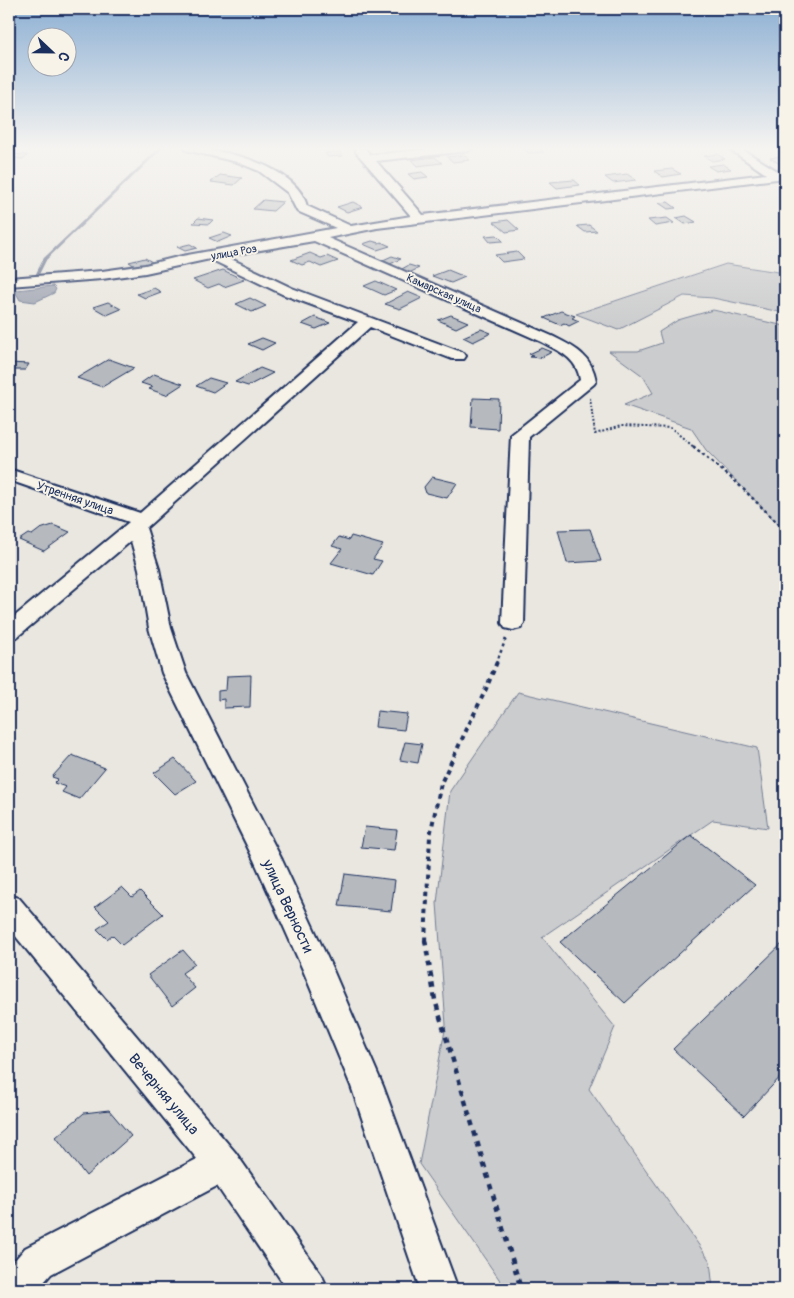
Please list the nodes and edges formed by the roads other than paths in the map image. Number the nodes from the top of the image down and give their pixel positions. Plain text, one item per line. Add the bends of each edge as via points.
1 (302, 209) edge
2 (410, 209) edge
3 (514, 209) edge
4 (420, 220) junction
5 (348, 229) junction
6 (316, 237) junction
7 (214, 256) junction
8 (9, 282) edge
9 (368, 321) junction
10 (458, 356) dead end
11 (9, 474) edge
12 (139, 523) junction
13 (513, 622) road end
14 (9, 632) edge
15 (9, 907) edge
16 (223, 1164) junction
17 (14, 1289) edge
18 (309, 1289) edge
19 (439, 1289) edge

1 - 5 street
2 - 4 street
3 - 4 street, улица Роз
4 - 5 street, улица Роз
5 - 6 street, улица Роз
6 - 7 street, улица Роз
6 - 13 street, Камарская улица via 570,351 586,368 588,381 520,436
7 - 8 street, улица Роз via 102,276
7 - 9 street via 287,291
9 - 10 street
9 - 12 street
11 - 12 street, Утренняя улица
12 - 14 street
12 - 19 street, улица Верности via 160,628 174,673 268,860 348,1041
15 - 16 street, Вечерняя улица
16 - 17 street via 38,1261
16 - 18 street, Вечерняя улица

